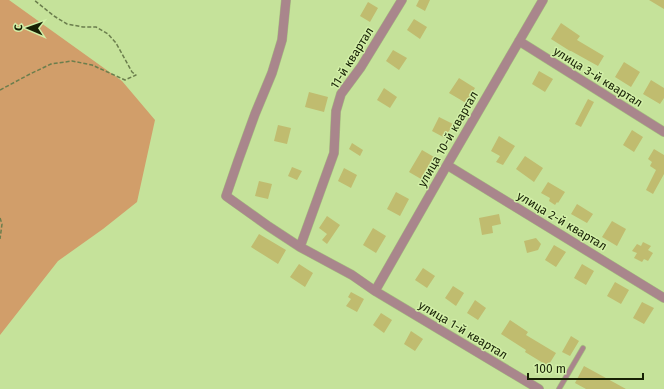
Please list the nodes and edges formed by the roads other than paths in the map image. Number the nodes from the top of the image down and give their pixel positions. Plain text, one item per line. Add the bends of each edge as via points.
1 (286, 0) edge
2 (402, 0) edge
3 (542, 0) edge
4 (519, 41) junction
5 (664, 132) edge
6 (447, 165) junction
7 (300, 246) junction
8 (375, 291) junction
9 (664, 298) edge
10 (583, 348) dead end
11 (539, 389) edge
12 (559, 389) edge

1 - 7 street, улица 1-й квартал via 282,40 272,73 226,196
2 - 7 street, 11-й квартал via 361,67 341,94 336,111 334,153
3 - 4 street, улица 10-й квартал
4 - 5 street, улица 3-й квартал
4 - 6 street, улица 10-й квартал
6 - 8 street, улица 10-й квартал
6 - 9 street, улица 2-й квартал
7 - 8 street, улица 1-й квартал
8 - 11 street, улица 1-й квартал
10 - 12 lane

